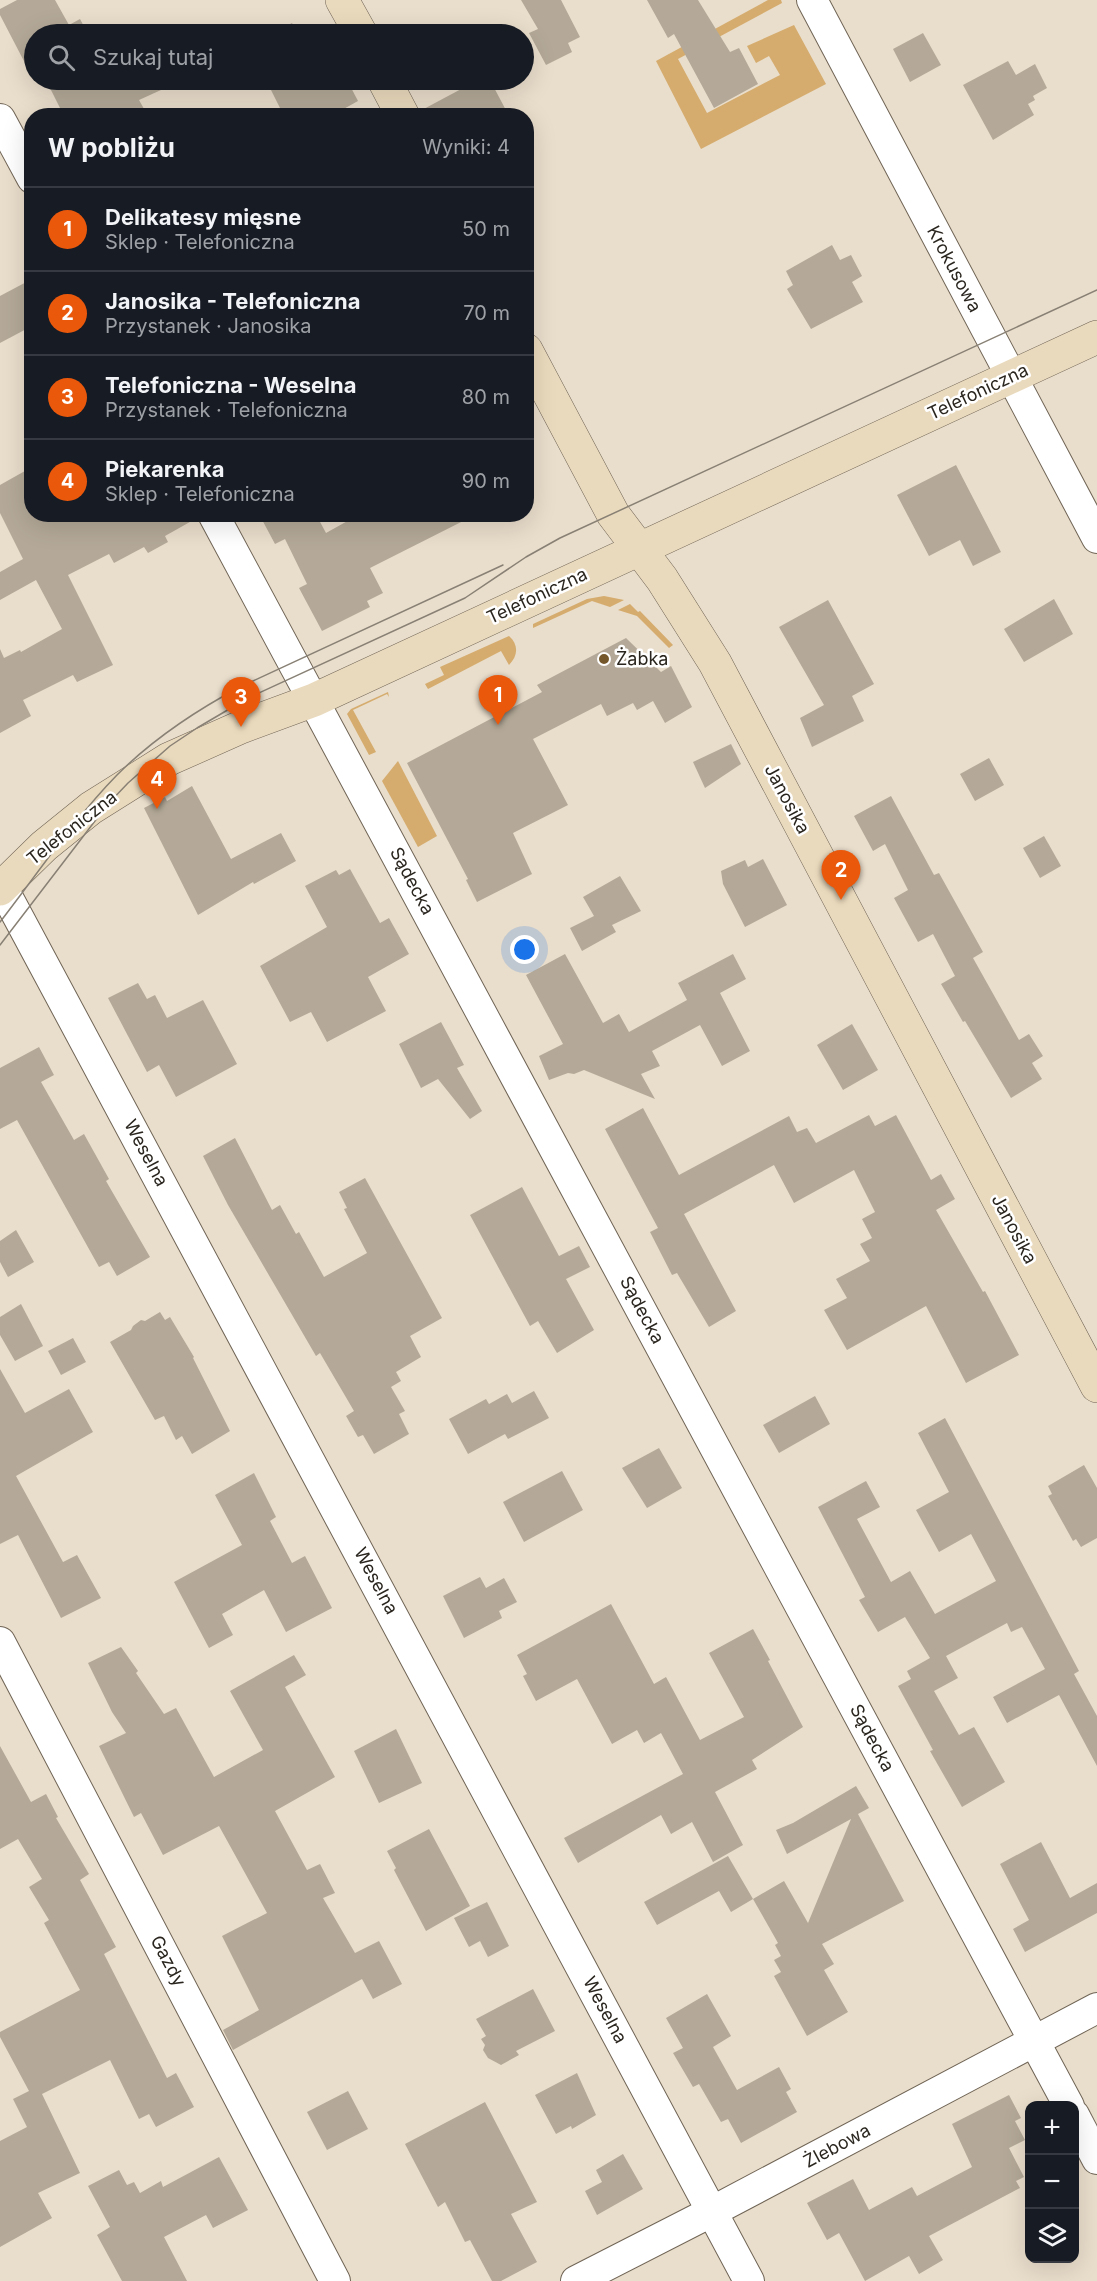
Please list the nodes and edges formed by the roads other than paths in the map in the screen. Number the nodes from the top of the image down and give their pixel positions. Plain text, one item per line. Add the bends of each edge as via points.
1 (342, 0) edge
2 (812, 0) edge
3 (355, 24) edge
4 (389, 90) edge
5 (399, 108) edge
6 (0, 119) edge
7 (24, 163) edge
8 (1097, 337) edge
9 (534, 365) edge
10 (1011, 377) junction
11 (217, 522) edge
12 (1097, 538) edge
13 (639, 549) junction
14 (314, 699) junction
15 (1, 886) edge
16 (1097, 1386) edge
17 (0, 1642) edge
18 (1097, 2008) edge
19 (1036, 2041) junction
20 (1066, 2101) edge
21 (1079, 2125) edge
22 (1097, 2159) edge
23 (713, 2211) junction
24 (335, 2281) edge
25 (576, 2281) edge
26 (749, 2281) edge

1 - 3 street
2 - 10 street, Krokusowa
4 - 5 street
6 - 7 street
8 - 10 street, Telefoniczna
9 - 13 street, Janosika via 613,514
10 - 12 street, Krokusowa
10 - 13 street, Telefoniczna
11 - 14 street, Sądecka
13 - 14 street, Telefoniczna
13 - 16 street, Janosika via 690,620 730,691
14 - 15 street, Telefoniczna via 168,759 91,808
14 - 19 street, Sądecka
15 - 23 street, Weselna
17 - 24 street, Gazdy
18 - 19 street, Żlebowa
19 - 20 street, Sądecka
19 - 23 street, Żlebowa
21 - 22 street
23 - 25 street, Żlebowa
23 - 26 street, Weselna

